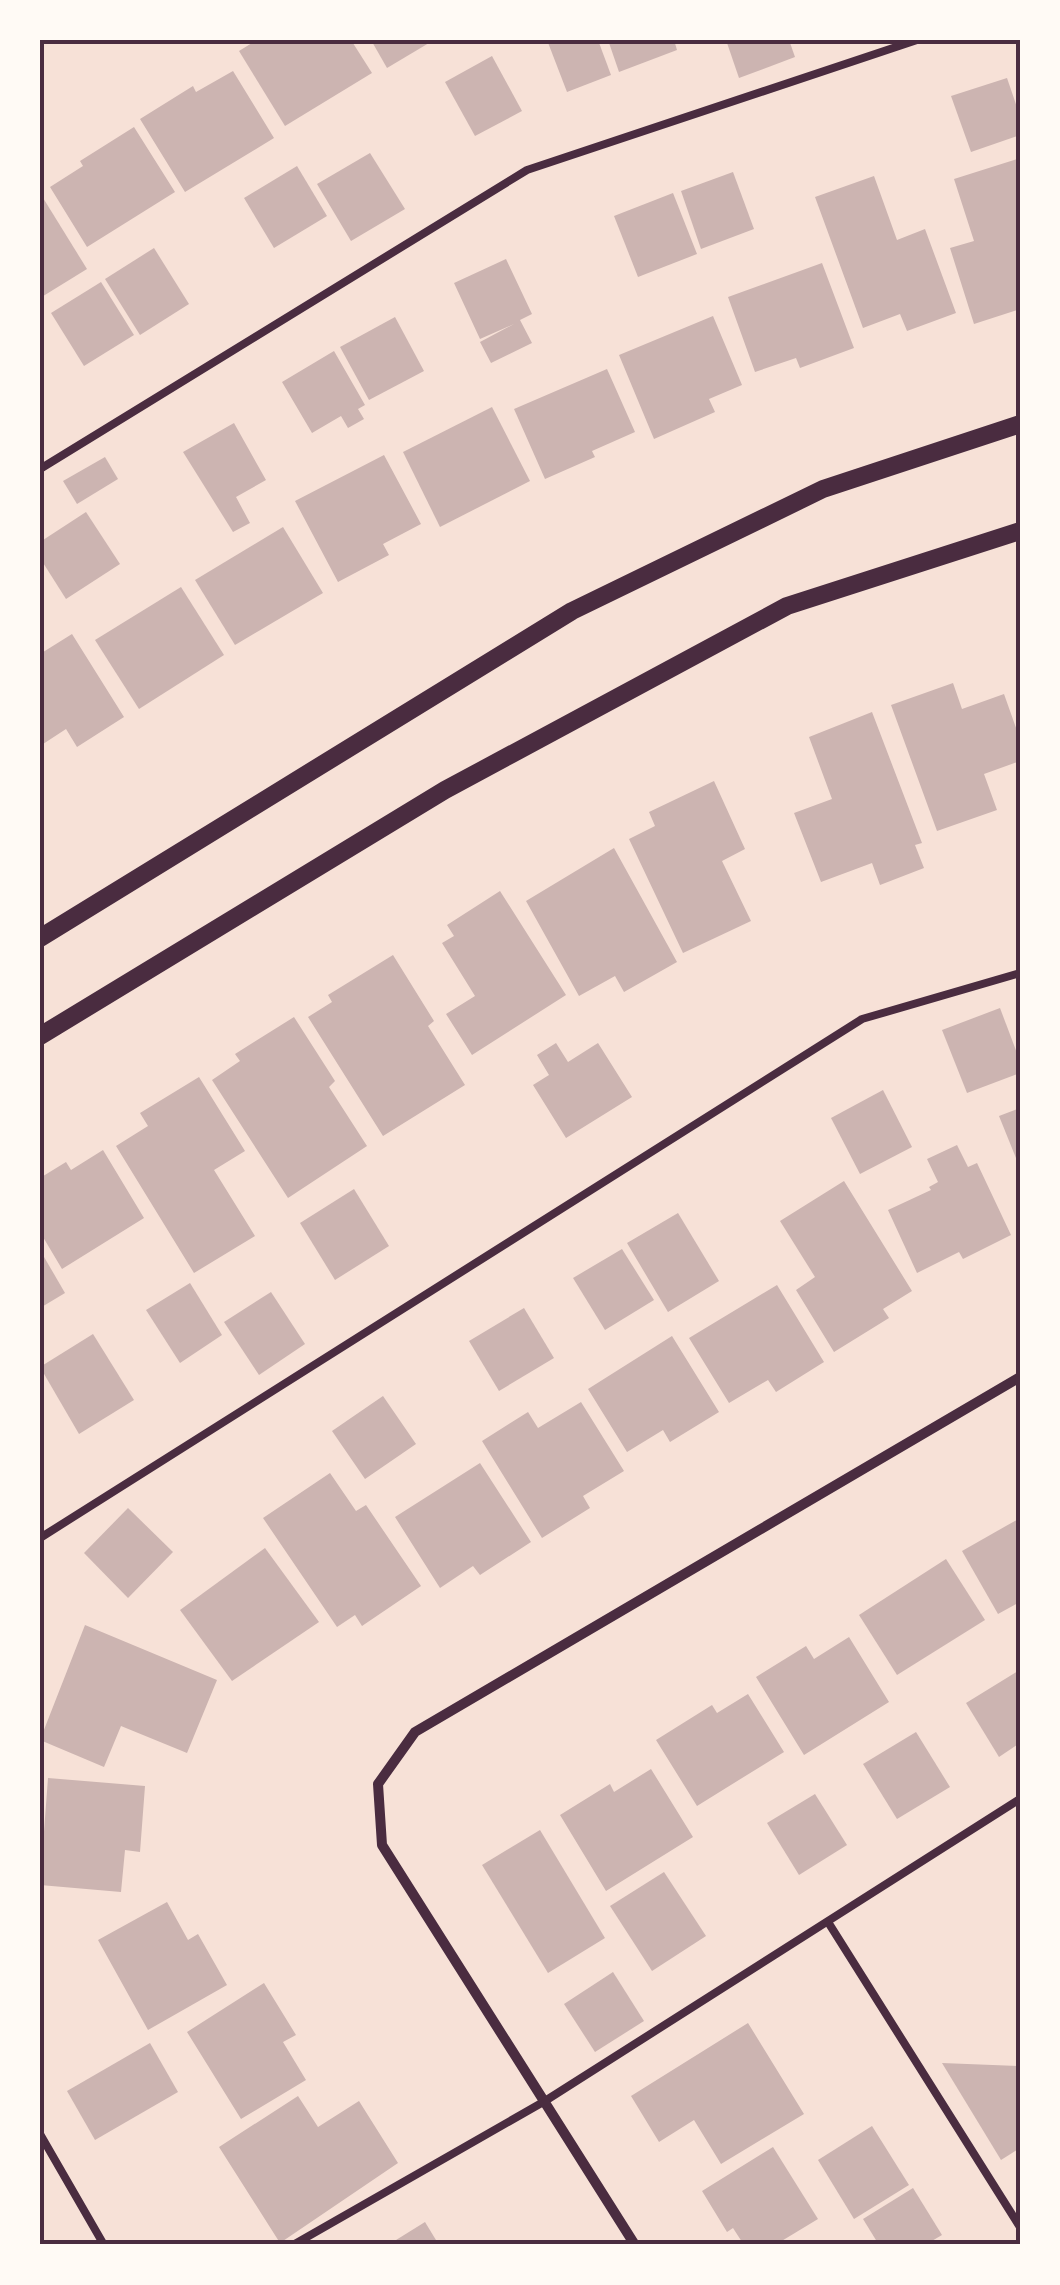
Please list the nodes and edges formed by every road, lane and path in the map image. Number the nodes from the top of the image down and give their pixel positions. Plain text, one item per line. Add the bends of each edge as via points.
1 (917, 40) edge
2 (1020, 424) edge
3 (40, 469) edge
4 (1020, 531) edge
5 (40, 938) edge
6 (1020, 972) edge
7 (40, 1036) edge
8 (1020, 1377) edge
9 (40, 1538) edge
10 (1020, 1800) edge
11 (828, 1922) junction
12 (545, 2102) junction
13 (40, 2134) edge
14 (1020, 2227) edge
15 (104, 2245) edge
16 (293, 2245) edge
17 (635, 2245) edge

1 - 3 lane via 527,170
2 - 5 street via 823,490 572,611
4 - 7 street via 787,606 446,790
6 - 9 lane via 862,1019
8 - 12 street via 415,1732 378,1784 382,1845
10 - 11 lane
11 - 12 lane
11 - 14 lane
12 - 16 lane
12 - 17 street
13 - 15 lane

